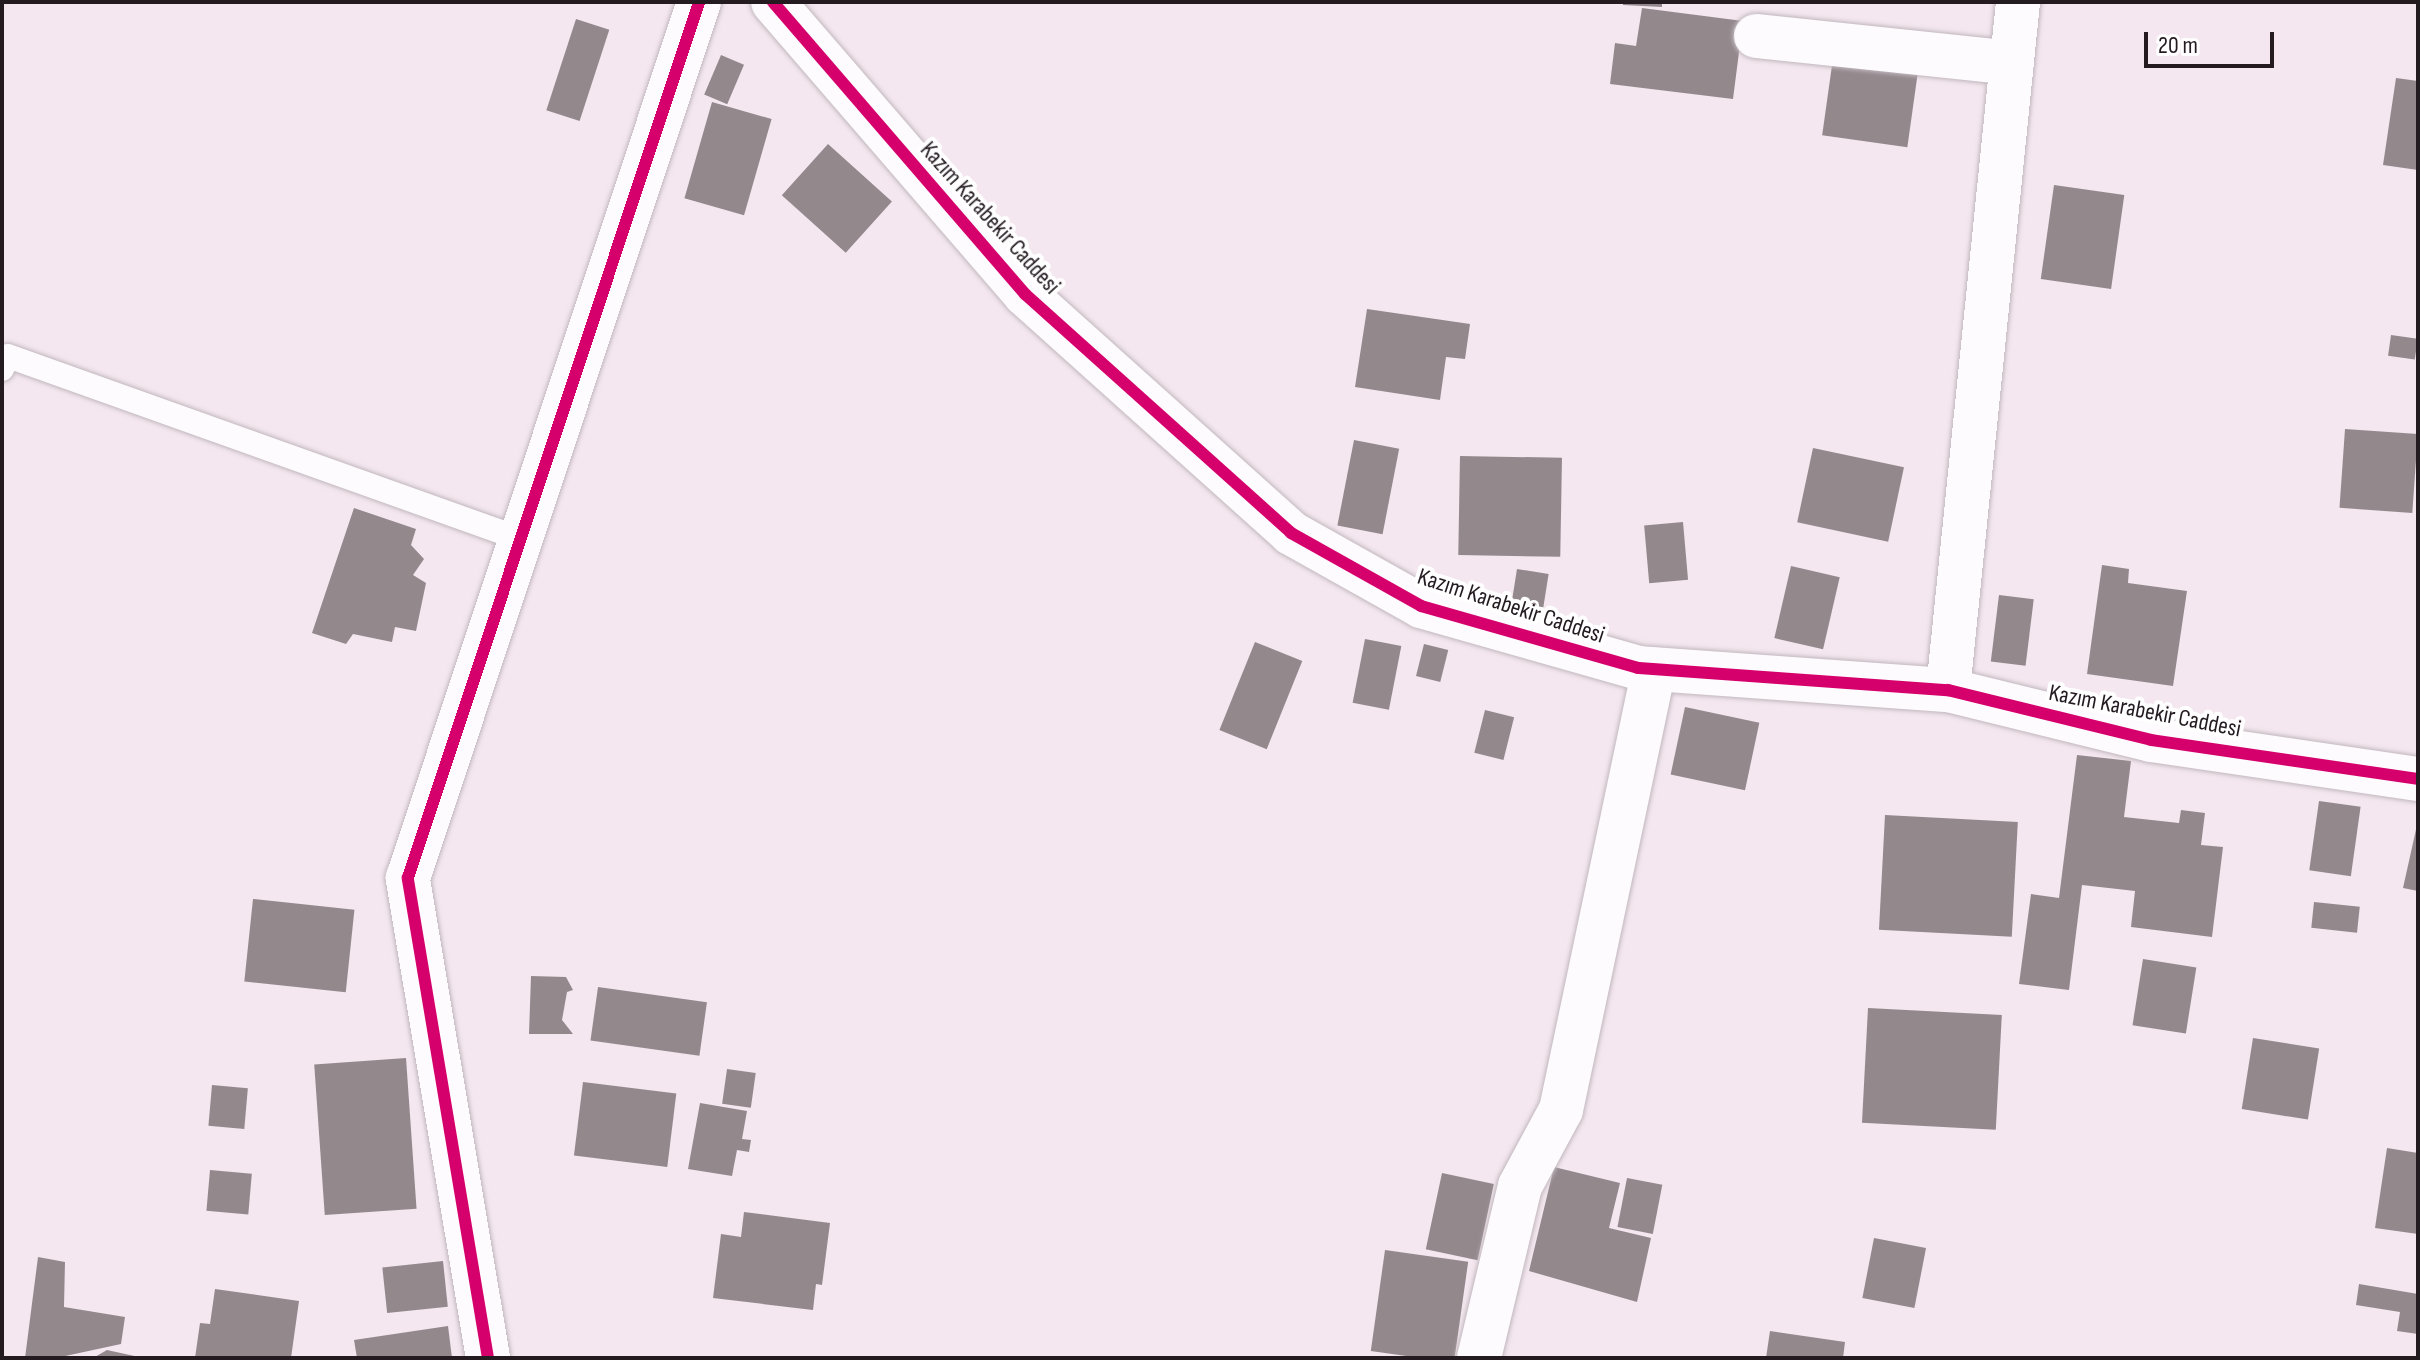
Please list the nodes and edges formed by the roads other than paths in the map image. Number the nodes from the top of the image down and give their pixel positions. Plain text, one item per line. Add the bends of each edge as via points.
1 (699, 2) edge
2 (773, 2) edge
3 (2018, 2) edge
4 (1756, 36) dead end
5 (2012, 63) junction
6 (2, 369) edge
7 (518, 538) junction
8 (1654, 670) junction
9 (1948, 690) junction
10 (2418, 779) edge
11 (488, 1358) edge
12 (1479, 1358) edge

1 - 7 street
2 - 8 street, Kazım Karabekir Caddesi via 1025,294 1291,533 1421,606
3 - 5 street
4 - 5 street
5 - 9 street
6 - 7 lane via 8,356
7 - 11 street via 408,878
8 - 9 street, Kazım Karabekir Caddesi
8 - 12 street via 1561,1110 1520,1186
9 - 10 street, Kazım Karabekir Caddesi via 2151,740

